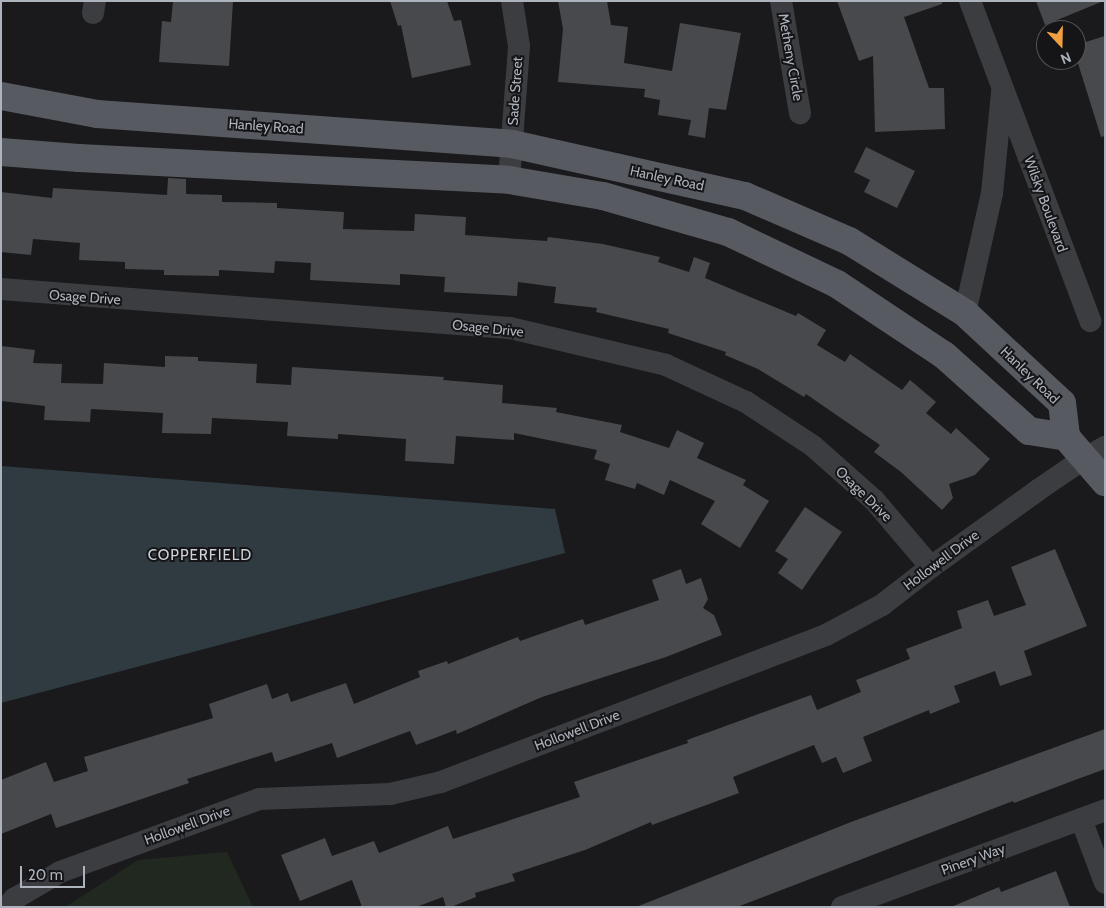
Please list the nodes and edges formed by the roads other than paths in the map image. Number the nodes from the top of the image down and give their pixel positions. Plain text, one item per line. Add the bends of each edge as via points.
1 (512, 1) edge
2 (781, 1) edge
3 (970, 1) edge
4 (1002, 86) junction
5 (1, 96) edge
6 (800, 113) dead end
7 (512, 144) junction
8 (1, 152) edge
9 (509, 180) junction
10 (1, 289) edge
11 (964, 313) junction
12 (1090, 321) dead end
13 (1066, 437) junction
14 (1095, 453) edge
15 (1105, 482) edge
16 (931, 567) junction
17 (1105, 810) edge
18 (1081, 820) junction
19 (1105, 883) edge
20 (7, 907) edge
21 (842, 907) edge

1 - 7 street, Sade Street via 519,46
2 - 6 street, Metheny Circle
3 - 4 street, Wilsky Boulevard
4 - 11 street, Wilsky Boulevard via 992,193
4 - 12 street, Wilsky Boulevard
5 - 7 main road, Hanley Road via 97,114
7 - 9 street, Sade Street
7 - 11 main road, Hanley Road via 745,196 850,241
8 - 9 main road
9 - 13 main road via 603,196 728,232 836,284 944,355 1029,431
10 - 16 street, Osage Drive via 510,328 666,365 746,402 813,446 874,500
11 - 13 main road, Hanley Road via 1062,402
13 - 14 main road
14 - 15 main road
14 - 16 street, Hollowell Drive
16 - 20 street, Hollowell Drive via 882,605 826,635 441,782 390,794 259,799 60,872 14,899
17 - 18 street, Pinery Way
18 - 19 street
18 - 21 street, Pinery Way

